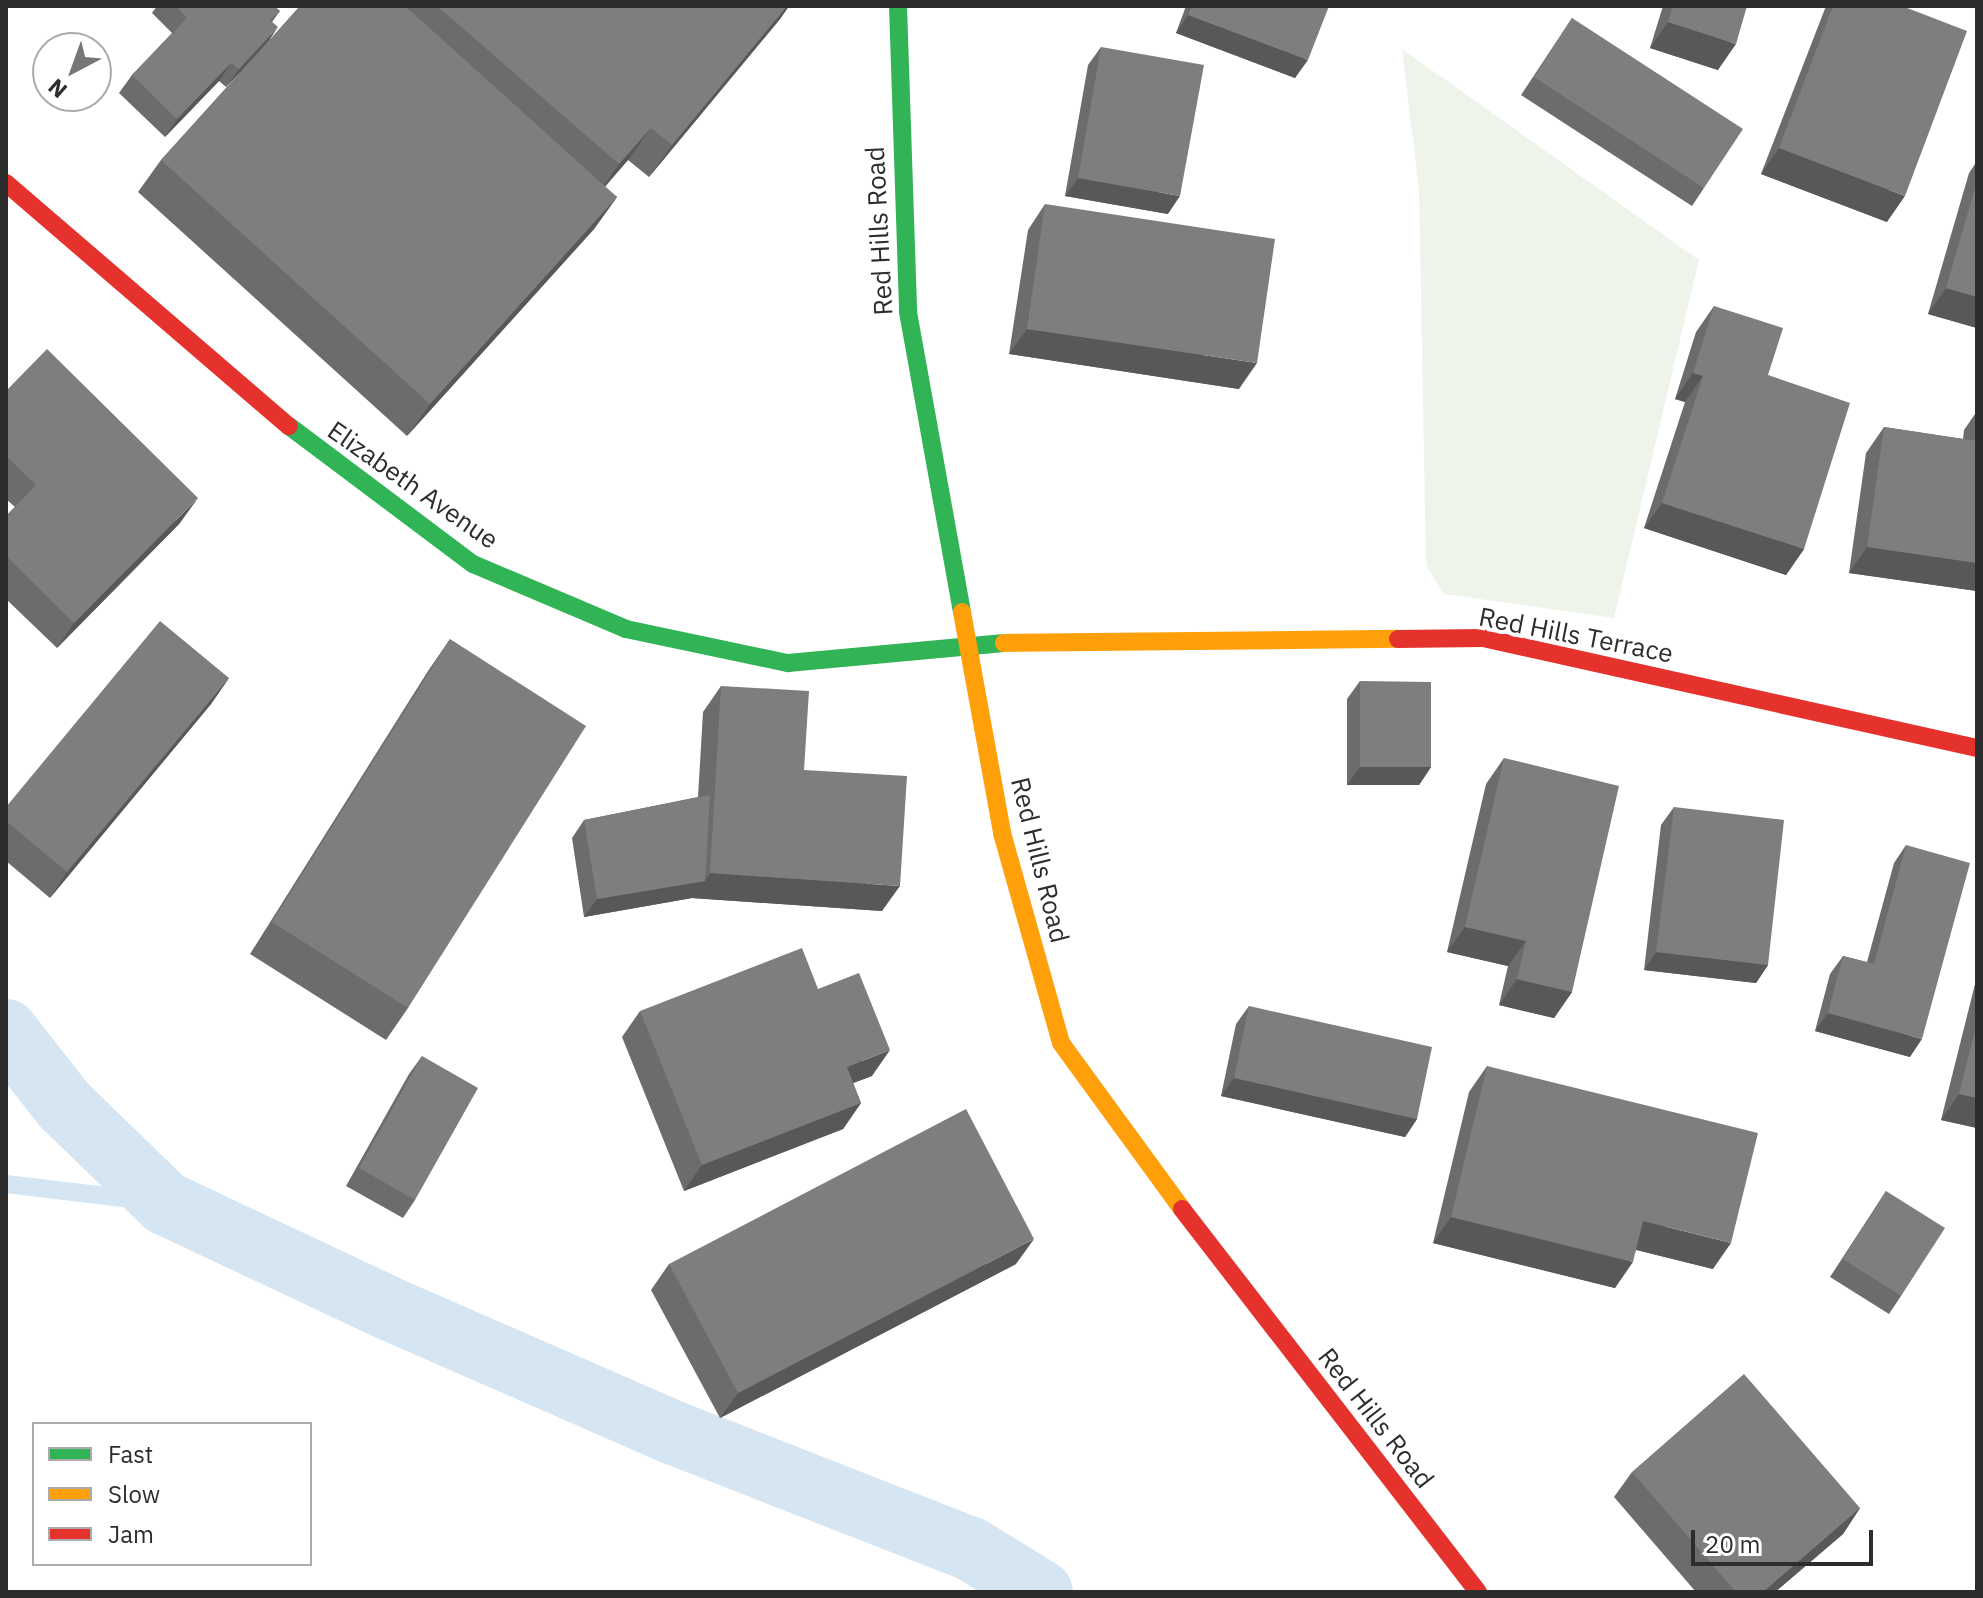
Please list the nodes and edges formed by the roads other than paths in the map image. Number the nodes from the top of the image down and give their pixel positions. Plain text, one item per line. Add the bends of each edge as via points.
1 (898, 6) edge
2 (6, 183) edge
3 (966, 643) junction
4 (1977, 748) edge
5 (1478, 1592) edge

1 - 3 street, Red Hills Road via 908,312
2 - 3 street, Elizabeth Avenue via 307,442 473,564 626,629 788,663
3 - 4 street, Red Hills Terrace via 1483,638
3 - 5 street, Red Hills Road via 1002,833 1061,1043 1128,1140

